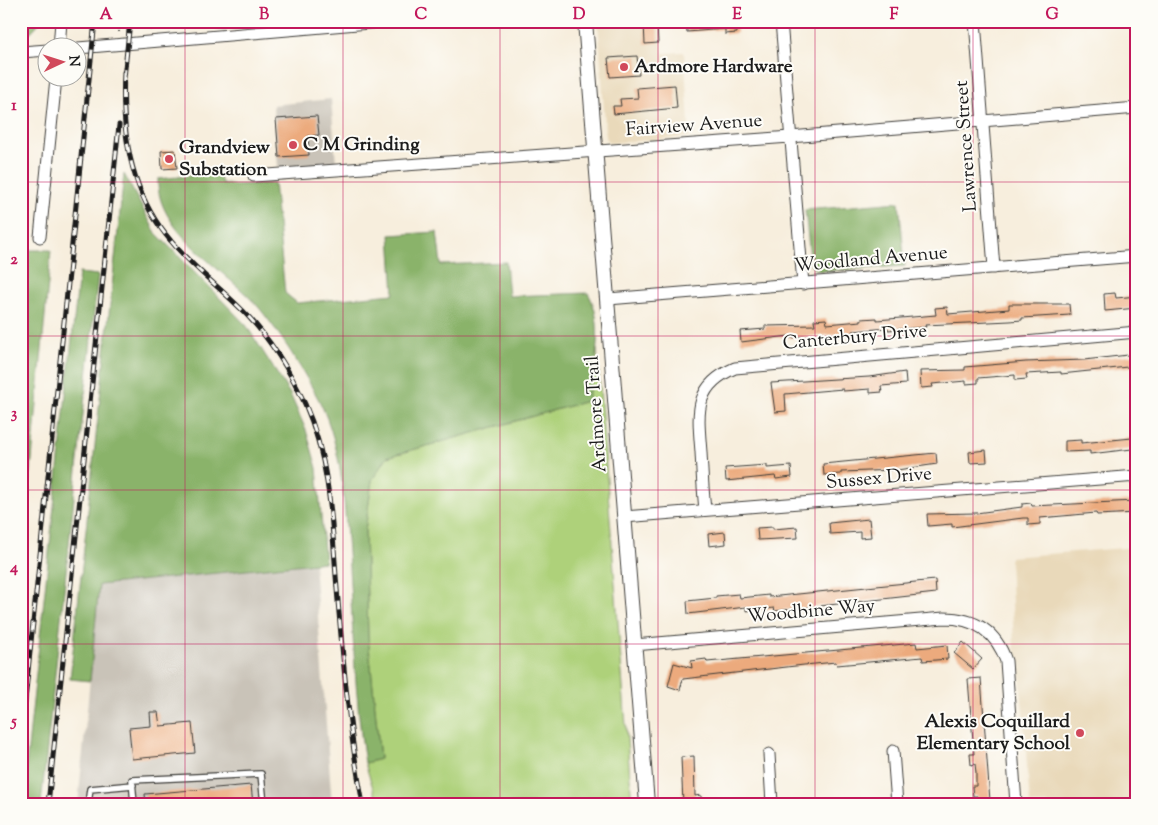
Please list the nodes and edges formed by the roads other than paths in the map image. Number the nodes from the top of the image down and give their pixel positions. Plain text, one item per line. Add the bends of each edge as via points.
1 (62, 21) edge
2 (392, 21) edge
3 (585, 21) edge
4 (781, 21) edge
5 (975, 21) edge
6 (60, 38) edge
7 (88, 47) edge
8 (38, 51) edge
9 (21, 52) edge
10 (55, 88) edge
11 (1137, 108) edge
12 (982, 122) junction
13 (790, 137) junction
14 (595, 151) junction
15 (254, 176) dead end
16 (40, 237) dead end
17 (1137, 256) edge
18 (994, 268) junction
19 (803, 284) junction
20 (608, 299) junction
21 (1137, 332) edge
22 (1137, 476) edge
23 (705, 510) junction
24 (624, 517) junction
25 (634, 645) junction
26 (893, 752) dead end
27 (769, 754) dead end
28 (133, 785) junction
29 (88, 804) edge
30 (134, 804) edge
31 (264, 804) edge
32 (647, 804) edge
33 (772, 804) edge
34 (897, 804) edge
35 (1016, 804) edge

1 - 6 street
2 - 7 street
3 - 14 street, Ardmore Trail
4 - 13 street
5 - 12 street, Lawrence Street
8 - 9 street
10 - 16 street
11 - 12 street, Fairview Avenue
12 - 13 street, Fairview Avenue
12 - 18 street, Lawrence Street
13 - 14 street, Fairview Avenue
13 - 19 street
14 - 15 street, Fairview Avenue
14 - 20 street, Ardmore Trail
17 - 18 street, Woodland Avenue
18 - 19 street, Woodland Avenue
19 - 20 street, Woodland Avenue
20 - 24 street, Ardmore Trail
21 - 23 street, Canterbury Drive via 735,368 707,387 698,408
22 - 23 street, Sussex Drive
23 - 24 street, Sussex Drive
24 - 25 street, Ardmore Trail
25 - 32 street, Ardmore Trail
25 - 35 street, Woodbine Way via 944,618 966,620 988,631 997,641 1006,661
26 - 34 street
27 - 33 street
28 - 29 lane via 90,790
28 - 30 lane
28 - 31 lane via 132,780 261,774

